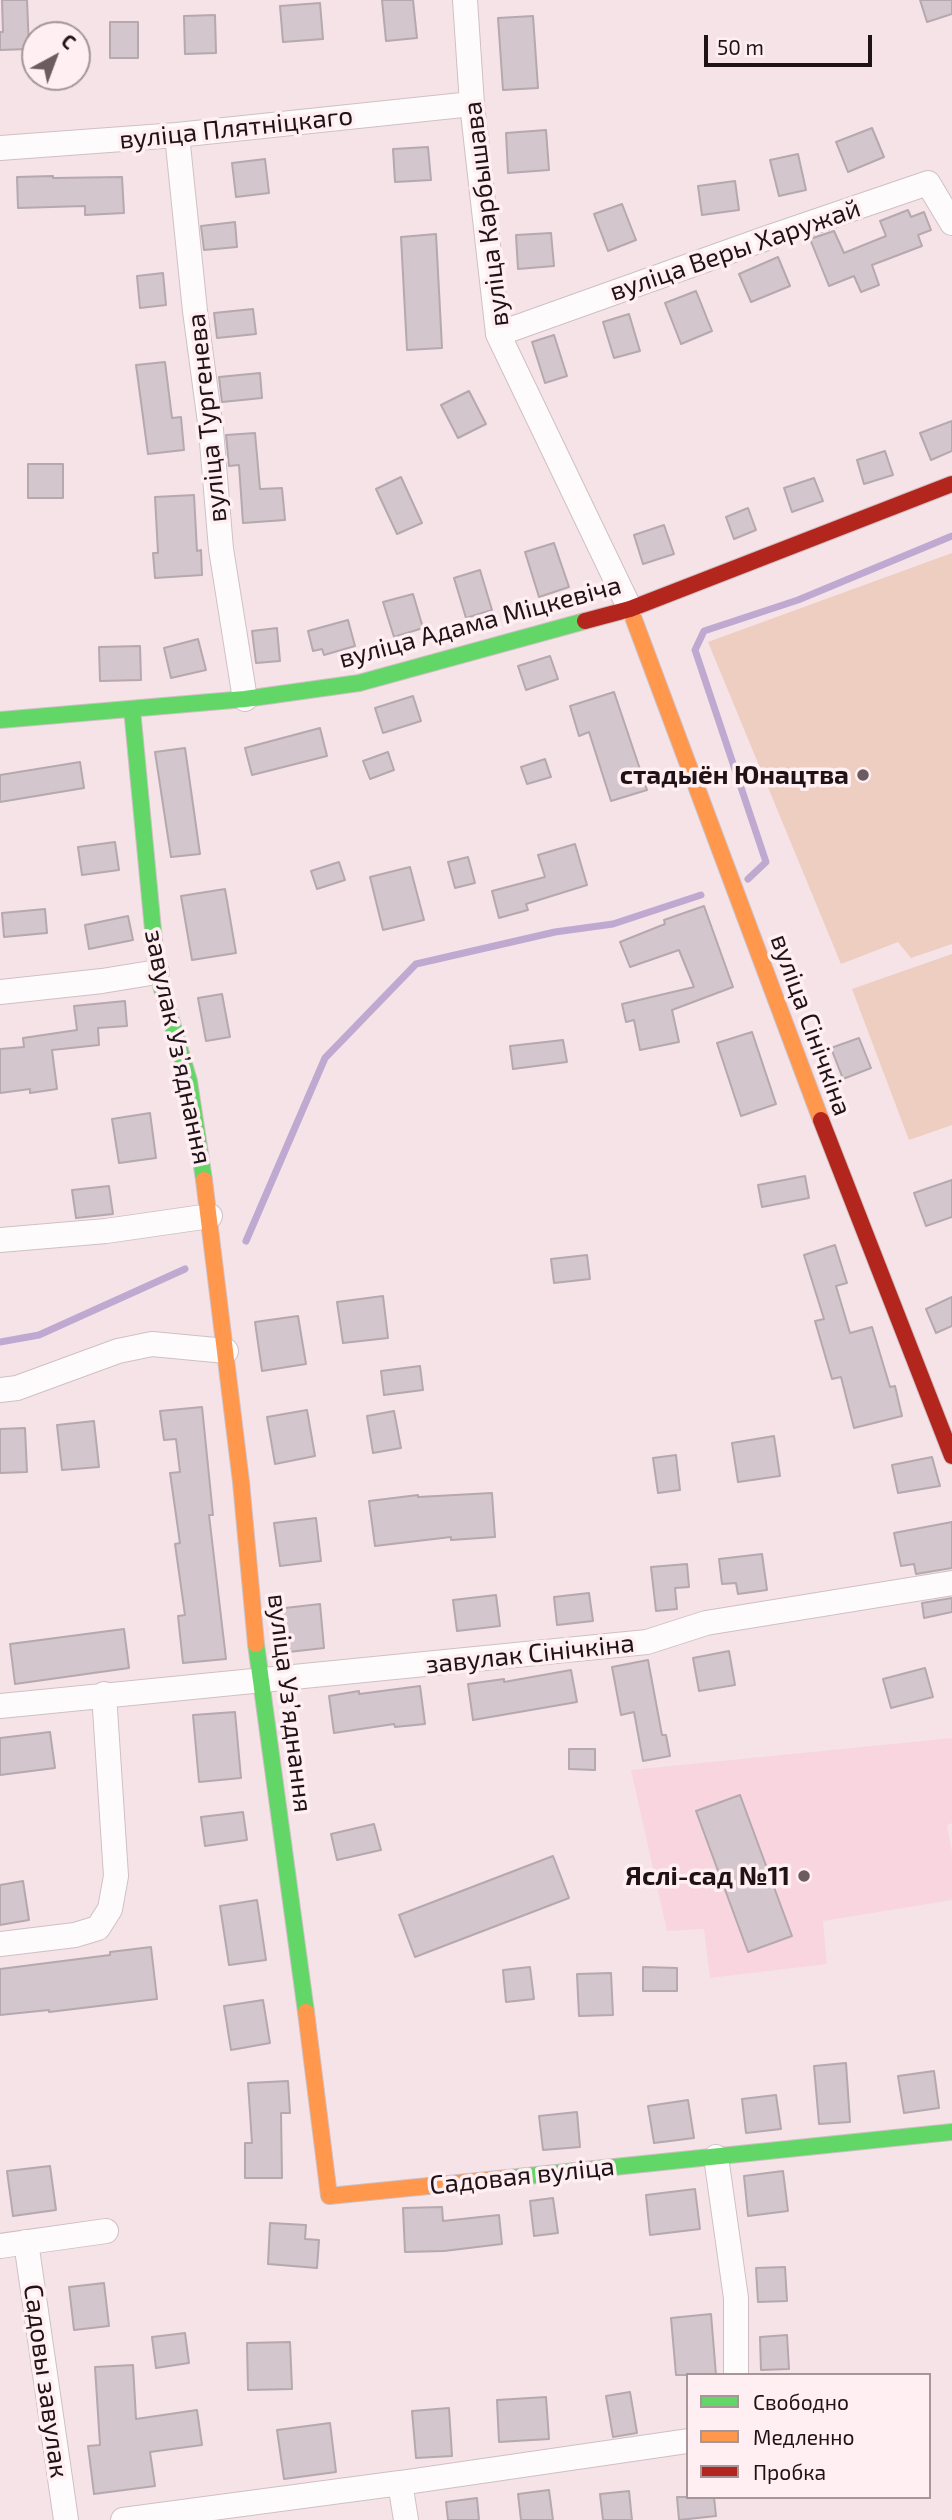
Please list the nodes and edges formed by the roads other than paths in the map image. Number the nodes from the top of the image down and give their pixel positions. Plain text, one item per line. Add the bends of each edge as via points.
1 (465, 0) edge
2 (472, 104) junction
3 (177, 135) junction
4 (0, 148) edge
5 (952, 223) edge
6 (498, 334) junction
7 (952, 484) edge
8 (630, 609) junction
9 (244, 699) junction
10 (132, 709) junction
11 (0, 720) edge
12 (157, 972) junction
13 (0, 992) edge
14 (210, 1216) junction
15 (0, 1240) edge
16 (226, 1351) junction
17 (0, 1390) edge
18 (952, 1456) edge
19 (952, 1583) edge
20 (259, 1681) junction
21 (104, 1694) junction
22 (0, 1706) edge
23 (0, 1944) edge
24 (952, 2132) edge
25 (716, 2157) junction
26 (329, 2196) joint
27 (106, 2231) dead end
28 (26, 2242) junction
29 (0, 2246) edge
30 (736, 2373) edge
31 (686, 2441) edge
32 (400, 2483) junction
33 (66, 2520) edge
34 (123, 2520) edge
35 (406, 2520) edge

1 - 2 street, вуліца Карбышава
2 - 3 street, вуліца Плятніцкаго
2 - 6 street, вуліца Карбышава
3 - 4 street, вуліца Плятніцкаго
3 - 9 street, вуліца Тургенева via 221,550
5 - 6 street, вуліца Веры Харужай via 928,183
6 - 8 street, вуліца Карбышава
7 - 8 street, вуліца Адама Міцкевіча
8 - 9 street, вуліца Адама Міцкевіча via 359,683
8 - 18 street, вуліца Сінічкіна via 832,1152
9 - 10 street, вуліца Адама Міцкевіча
10 - 11 street, вуліца Адама Міцкевіча
10 - 12 street, завулак Узʼяднання
12 - 13 street
12 - 14 street, завулак Узʼяднання via 189,1081
14 - 15 street
14 - 16 street, вуліца Узʼяднання
16 - 17 street via 152,1344 118,1350 17,1388
16 - 20 street, вуліца Узʼяднання
19 - 20 street, завулак Сінічкіна via 706,1623 647,1642
20 - 21 street, завулак Сінічкіна
20 - 26 street, вуліца Узʼяднання
21 - 22 street, завулак Сінічкіна
21 - 23 street via 116,1876 110,1909 98,1927 75,1935
24 - 25 street, Садовая вуліца
25 - 26 street, Садовая вуліца
25 - 30 street via 736,2298
27 - 28 street
28 - 29 street
28 - 33 street, Садовы завулак
31 - 32 street
32 - 34 street
32 - 35 street

